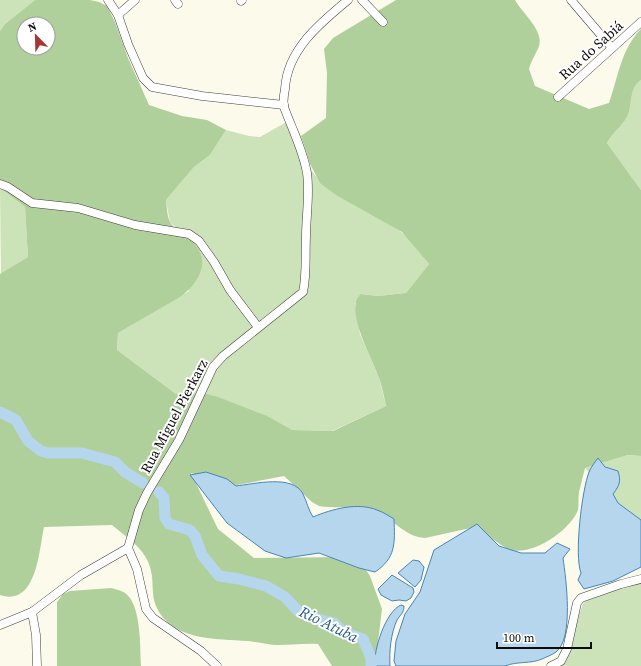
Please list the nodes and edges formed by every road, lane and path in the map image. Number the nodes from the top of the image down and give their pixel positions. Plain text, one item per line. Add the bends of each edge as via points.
1 (108, 0) edge
2 (135, 0) edge
3 (348, 0) edge
4 (362, 0) edge
5 (571, 0) edge
6 (118, 15) junction
7 (383, 22) dead end
8 (641, 22) edge
9 (612, 48) junction
10 (558, 97) dead end
11 (284, 105) junction
12 (0, 184) edge
13 (258, 327) junction
14 (128, 548) junction
15 (641, 579) edge
16 (32, 612) junction
17 (0, 625) edge
18 (36, 666) edge
19 (216, 666) edge
20 (551, 666) edge

1 - 6 street
2 - 6 street
3 - 11 street, Rua Miguel Pierkarz via 316,29 298,50 285,74
4 - 7 street
5 - 9 street
6 - 11 street via 143,78 152,87 202,96
8 - 9 street, Rua do Sabiá
9 - 10 street, Rua do Sabiá
11 - 13 street, Rua Miguel Pierkarz via 307,173 306,277 303,292
12 - 13 street via 32,203 78,208 135,225 189,234 198,241 214,262 230,290
13 - 14 street, Rua Miguel Pierkarz via 213,367 179,440 139,510
14 - 16 street via 81,576
14 - 19 street via 137,569 146,609 153,618 201,651
15 - 20 street via 581,598 577,603 567,649 560,661
16 - 17 street
16 - 18 street via 36,634

